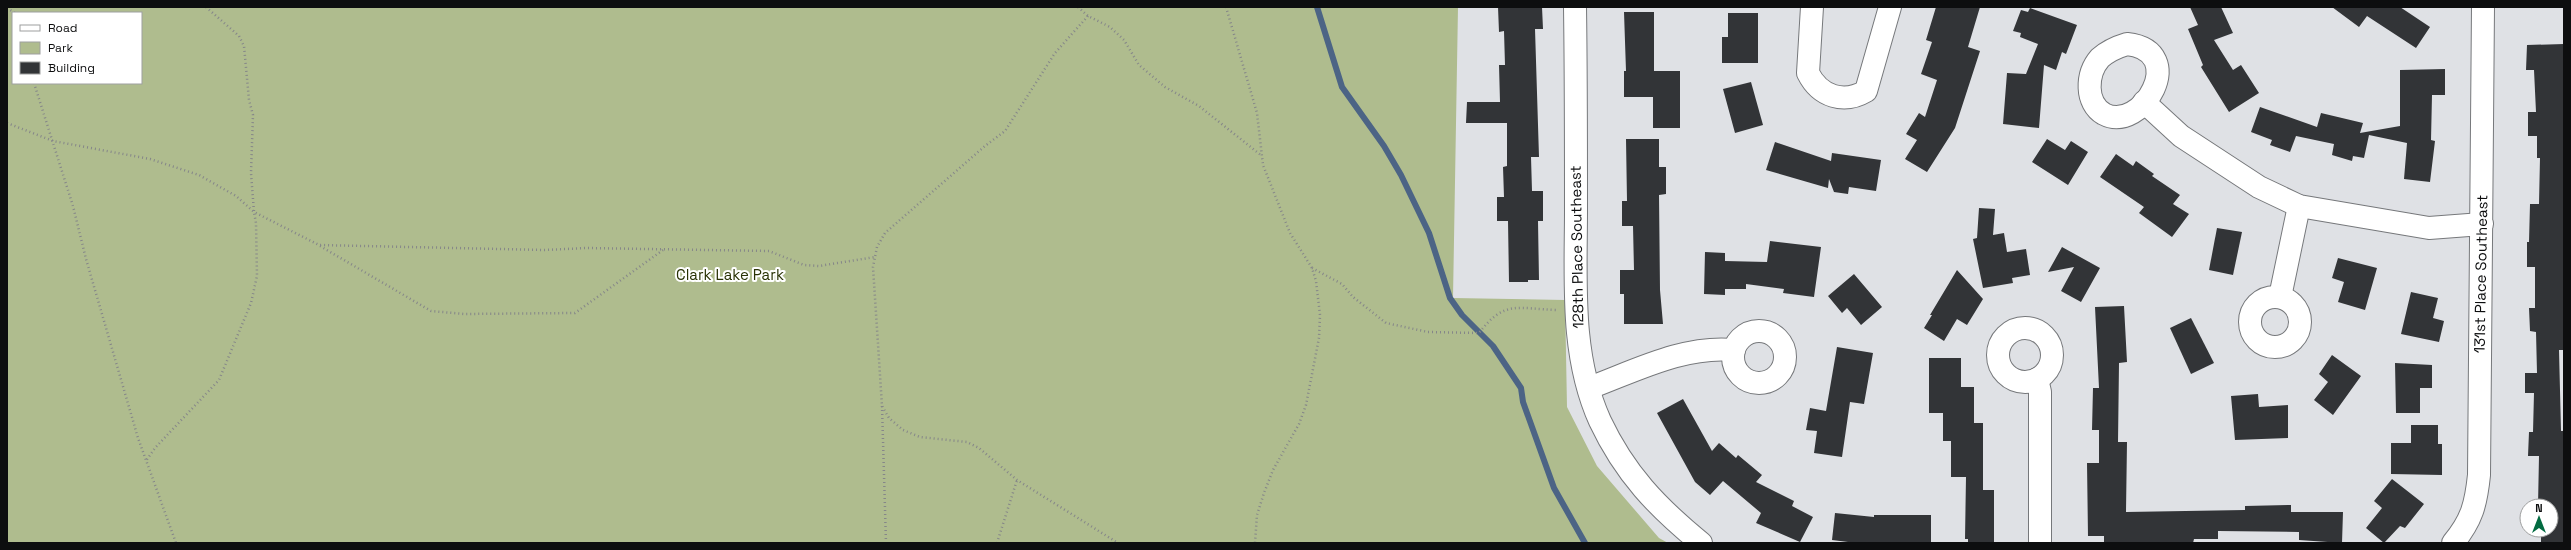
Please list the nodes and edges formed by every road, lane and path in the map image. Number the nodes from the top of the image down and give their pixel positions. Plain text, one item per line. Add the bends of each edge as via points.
1 (206, 7) edge
2 (1078, 7) edge
3 (1226, 7) edge
4 (1576, 7) edge
5 (1812, 7) edge
6 (1890, 7) edge
7 (2483, 7) edge
8 (1088, 16) junction
9 (34, 84) edge
10 (2144, 102) dead end
11 (7, 122) edge
12 (53, 141) junction
13 (1262, 157) junction
14 (2300, 206) junction
15 (254, 212) junction
16 (2482, 224) junction
17 (319, 245) junction
18 (664, 250) junction
19 (875, 257) junction
20 (1312, 268) junction
21 (2280, 297) dead end
22 (1576, 310) junction
23 (1734, 350) dead end
24 (2037, 379) dead end
25 (1589, 388) junction
26 (882, 406) junction
27 (146, 461) junction
28 (1017, 480) junction
29 (2459, 541) edge
30 (176, 543) edge
31 (886, 543) edge
32 (997, 543) edge
33 (1118, 543) edge
34 (1255, 543) edge
35 (1701, 543) edge
36 (2040, 543) edge

1 - 15 path via 239,36 244,46 249,100 254,122 250,142
2 - 8 path
3 - 13 path via 1257,113
4 - 22 street, 128th Place Southeast
5 - 6 street via 1808,74 1812,81 1829,95 1849,98 1866,91
7 - 16 street, 131st Place Southeast
8 - 13 path via 1110,27 1124,40 1139,65 1165,87 1198,106
8 - 19 path via 1055,53 1005,131 885,233
9 - 12 path
10 - 14 street via 2181,136 2259,187
11 - 12 path
12 - 15 path via 150,159 199,175 236,196
12 - 27 path
13 - 20 path via 1271,188 1290,233
14 - 16 street via 2429,228
14 - 21 street
15 - 17 path
15 - 27 path via 256,282 251,303 219,380 154,448
16 - 29 street, 131st Place Southeast via 2479,475 2476,502
17 - 18 path
17 - 18 path via 431,311 464,314 575,312
18 - 19 path via 770,251 804,265 820,266
19 - 26 path via 873,267
20 - 22 path via 1342,284 1353,297 1386,323 1417,330 1479,333 1491,318 1506,309
20 - 34 path via 1320,314 1319,338 1309,390 1299,424 1272,470 1258,515
22 - 25 street, 128th Place Southeast
23 - 25 street via 1688,352
24 - 36 street via 2040,392
25 - 35 street, 128th Place Southeast via 1600,420 1624,465 1662,511
26 - 28 path via 889,418 903,430 920,437 967,442 993,458
26 - 31 path
27 - 30 path
28 - 32 path
28 - 33 path

